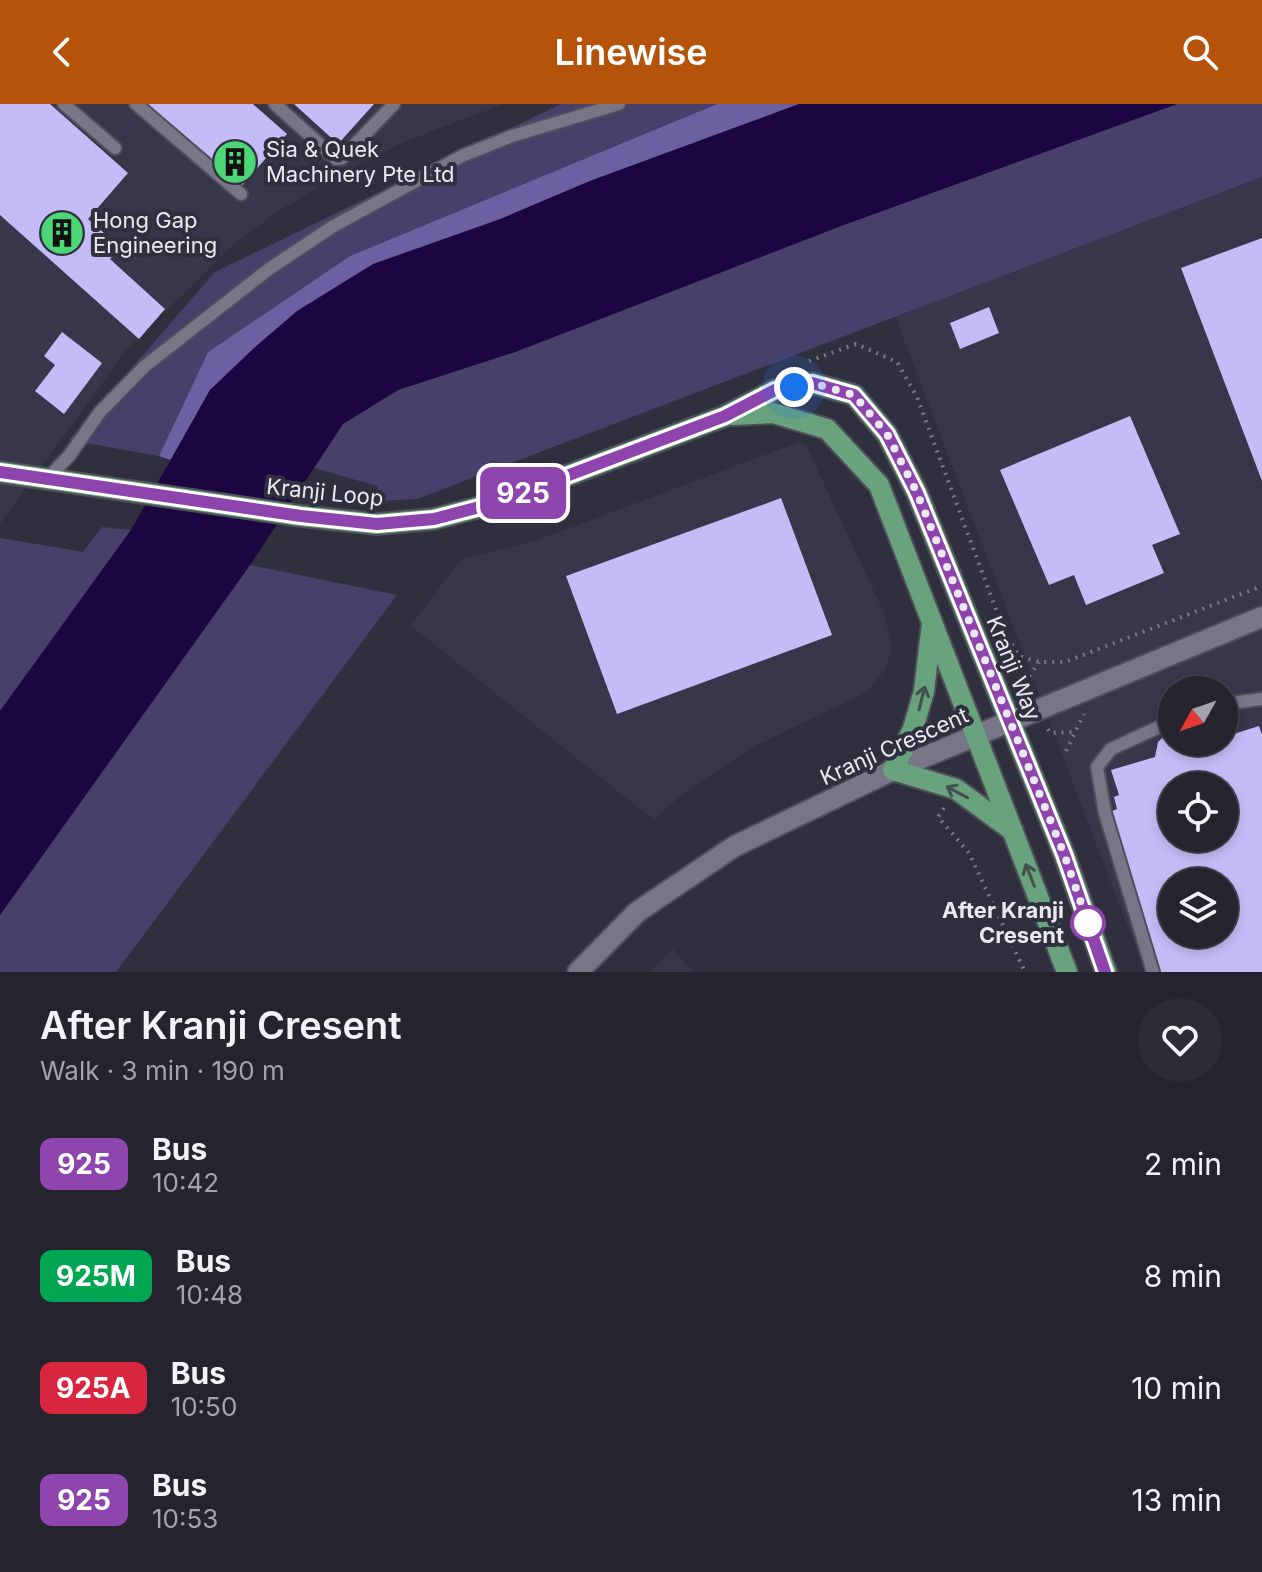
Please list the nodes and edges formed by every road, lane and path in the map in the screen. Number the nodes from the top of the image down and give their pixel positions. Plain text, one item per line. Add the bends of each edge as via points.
1 (64, 104) edge
2 (136, 104) edge
3 (275, 104) edge
4 (394, 104) edge
5 (619, 104) edge
6 (115, 148) dead end
7 (241, 194) dead end
8 (796, 366) dead end
9 (854, 395) joint
10 (725, 416) junction
11 (0, 472) edge
12 (47, 479) junction
13 (1262, 586) edge
14 (1262, 617) edge
15 (932, 619) junction
16 (1262, 699) edge
17 (1238, 702) edge
18 (1011, 722) junction
19 (1158, 727) edge
20 (978, 735) junction
21 (893, 770) junction
22 (956, 789) junction
23 (1013, 831) junction
24 (578, 972) edge
25 (1025, 972) edge
26 (1067, 972) edge
27 (1106, 972) edge
28 (1153, 972) edge

1 - 6 lane
2 - 7 lane
3 - 4 lane via 336,159
5 - 12 lane via 462,156 332,227 145,366
8 - 13 path via 856,344 897,362 917,397 1004,631 1019,656 1065,662
9 - 10 main road, Kranji Loop via 812,383 775,390
9 - 18 main road, Kranji Way via 887,434 917,493
10 - 12 main road, Kranji Loop via 495,503 434,519 377,524
10 - 15 main road, Kranji Loop via 773,413 827,429 879,485
11 - 12 main road, Kranji Loop
14 - 18 street, Kranji Crescent
15 - 20 main road, Kranji Loop
21 -> 15 main road via 924,691
16 - 17 lane
18 - 20 street, Kranji Crescent
18 - 27 main road, Kranji Way
19 - 28 lane via 1111,749 1097,767 1105,813
20 - 21 street, Kranji Crescent
20 - 23 main road
21 - 22 main road
21 - 24 street, Kranji Crescent via 735,846 637,912
23 -> 22 main road
22 - 25 path via 938,817 969,853
26 -> 23 main road

